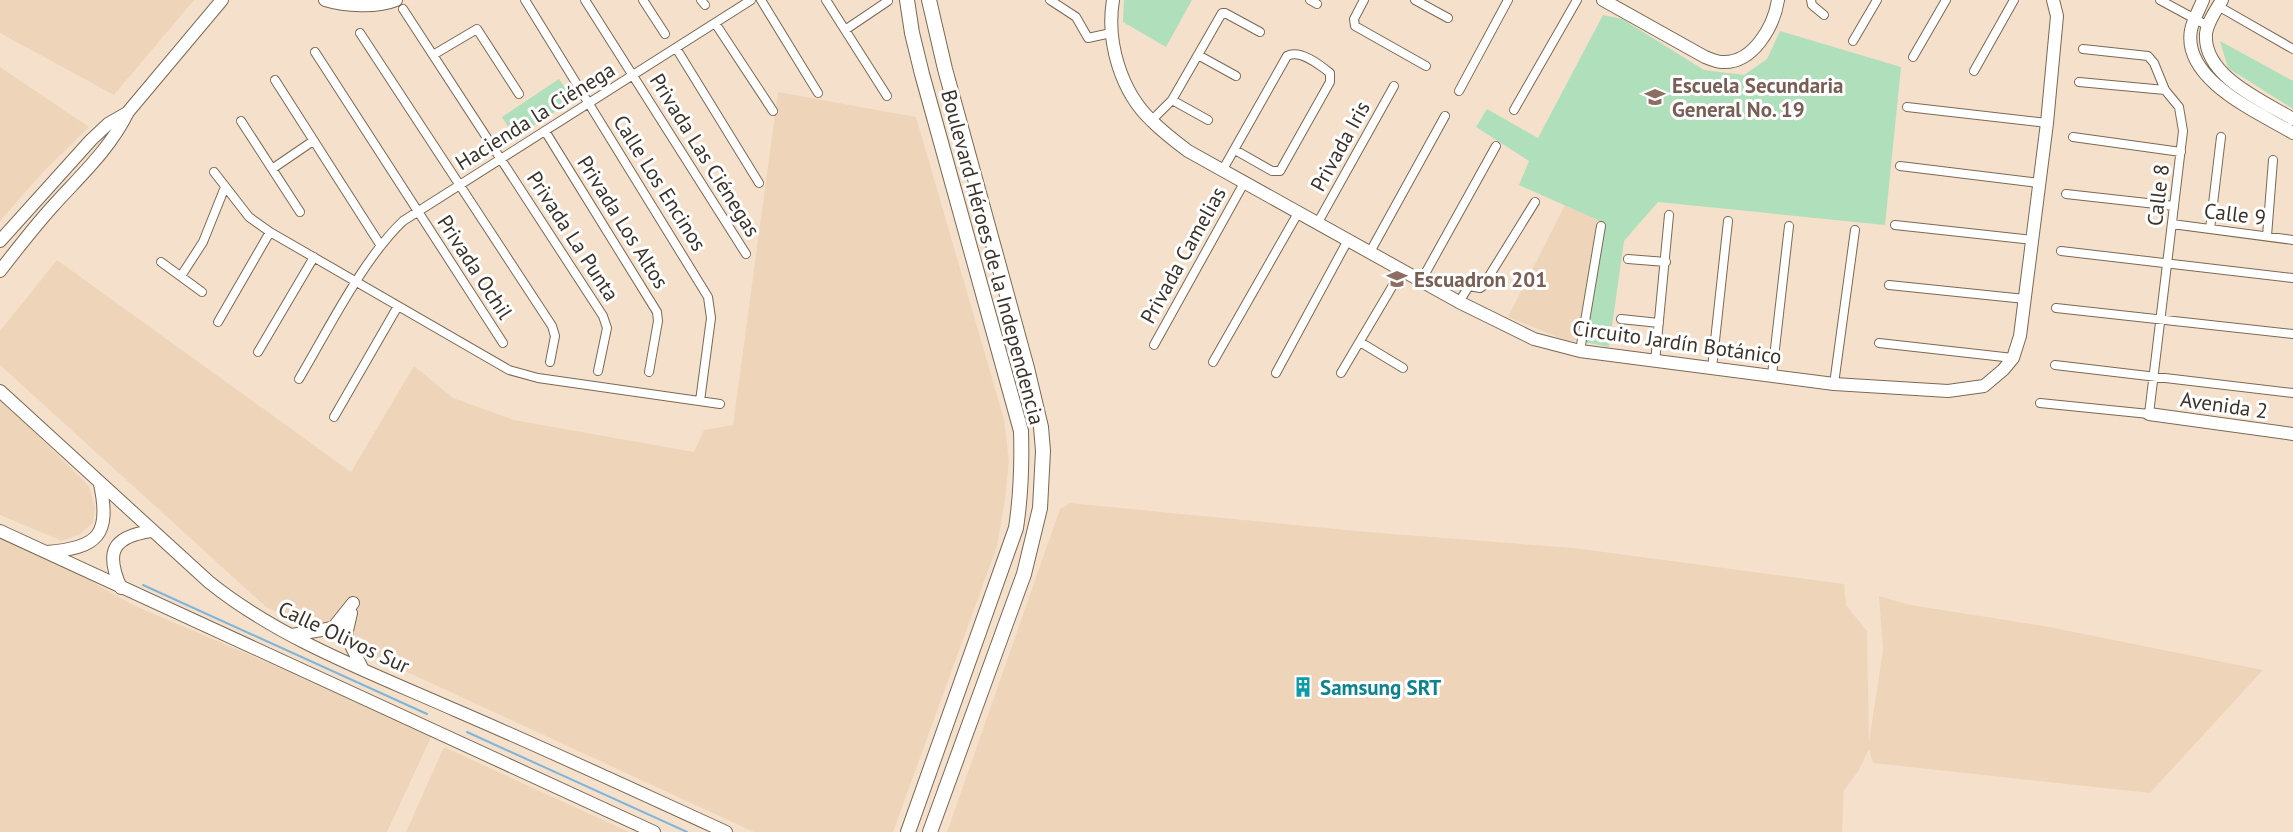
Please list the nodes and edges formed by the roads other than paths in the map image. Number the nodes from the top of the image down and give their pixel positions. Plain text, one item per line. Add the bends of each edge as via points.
1 (222, 0) edge
2 (325, 0) edge
3 (525, 0) edge
4 (585, 0) edge
5 (643, 0) edge
6 (751, 0) edge
7 (761, 0) edge
8 (826, 0) edge
9 (907, 0) edge
10 (929, 0) edge
11 (1050, 0) edge
12 (1113, 0) edge
13 (1364, 0) edge
14 (1415, 0) edge
15 (1508, 0) edge
16 (1577, 0) edge
17 (1603, 0) edge
18 (1778, 0) edge
19 (1811, 0) edge
20 (1877, 0) edge
21 (1946, 0) edge
22 (2014, 0) edge
23 (2053, 0) edge
24 (2160, 0) edge
25 (2203, 0) edge
26 (888, 1) edge
27 (2220, 3) edge
28 (400, 5) edge
29 (1824, 15) dead end
30 (1448, 18) dead end
31 (2194, 19) junction
32 (715, 23) junction
33 (2208, 26) junction
34 (845, 30) junction
35 (360, 33) dead end
36 (1111, 33) junction
37 (1260, 33) dead end
38 (665, 34) dead end
39 (1853, 41) dead end
40 (676, 48) junction
41 (2083, 49) dead end
42 (2293, 49) edge
43 (315, 52) dead end
44 (434, 55) junction
45 (1198, 55) junction
46 (1913, 57) dead end
47 (1426, 66) dead end
48 (1974, 72) dead end
49 (633, 75) junction
50 (1236, 76) dead end
51 (275, 80) dead end
52 (2079, 82) dead end
53 (1394, 86) dead end
54 (2165, 90) junction
55 (1459, 91) dead end
56 (818, 93) dead end
57 (519, 94) dead end
58 (887, 96) dead end
59 (1172, 100) junction
60 (589, 103) junction
61 (1907, 107) dead end
62 (1514, 110) dead end
63 (773, 111) dead end
64 (128, 112) junction
65 (1445, 116) dead end
66 (2293, 119) edge
67 (1208, 120) dead end
68 (241, 121) dead end
69 (1151, 121) junction
70 (2047, 123) junction
71 (545, 131) junction
72 (2293, 133) edge
73 (2073, 137) dead end
74 (2221, 137) dead end
75 (313, 141) junction
76 (1496, 146) dead end
77 (1234, 150) junction
78 (2181, 152) junction
79 (501, 159) junction
80 (2273, 160) dead end
81 (1900, 166) dead end
82 (272, 169) junction
83 (1222, 171) junction
84 (214, 172) dead end
85 (759, 183) dead end
86 (1244, 183) junction
87 (2039, 183) junction
88 (459, 186) junction
89 (225, 187) junction
90 (2066, 194) dead end
91 (1535, 201) dead end
92 (2174, 206) junction
93 (417, 211) junction
94 (300, 213) dead end
95 (1298, 213) junction
96 (1669, 215) dead end
97 (1728, 221) dead end
98 (1317, 224) junction
99 (2172, 224) junction
100 (1895, 225) dead end
101 (1601, 226) dead end
102 (1789, 226) dead end
103 (2210, 229) junction
104 (1856, 230) dead end
105 (270, 232) junction
106 (2267, 236) junction
107 (1348, 240) junction
108 (2033, 240) junction
109 (2293, 240) edge
110 (0, 241) edge
111 (381, 246) junction
112 (2061, 251) dead end
113 (1370, 252) junction
114 (746, 254) dead end
115 (314, 257) junction
116 (1628, 259) dead end
117 (161, 262) dead end
118 (1666, 262) junction
119 (2168, 262) junction
120 (1402, 270) junction
121 (0, 271) edge
122 (181, 276) junction
123 (2293, 278) edge
124 (1421, 281) junction
125 (357, 282) junction
126 (1888, 285) dead end
127 (202, 292) dead end
128 (2025, 299) junction
129 (1459, 302) junction
130 (398, 306) junction
131 (2056, 308) dead end
132 (1621, 319) dead end
133 (2160, 319) junction
134 (218, 322) dead end
135 (1659, 323) junction
136 (2293, 334) edge
137 (1360, 342) junction
138 (503, 343) dead end
139 (1879, 343) dead end
140 (1154, 345) dead end
141 (1580, 351) junction
142 (258, 352) dead end
143 (2013, 358) junction
144 (550, 362) dead end
145 (1213, 362) dead end
146 (1655, 362) junction
147 (2055, 365) dead end
148 (1403, 368) dead end
149 (1712, 368) junction
150 (598, 371) dead end
151 (649, 372) dead end
152 (1276, 373) dead end
153 (1341, 373) dead end
154 (1772, 375) junction
155 (2153, 376) junction
156 (299, 379) dead end
157 (1834, 384) junction
158 (1009, 389) junction
159 (0, 391) edge
160 (2293, 393) edge
161 (700, 401) junction
162 (2040, 403) dead end
163 (720, 404) dead end
164 (2149, 414) junction
165 (334, 417) dead end
166 (1041, 427) junction
167 (2293, 434) edge
168 (100, 484) junction
169 (0, 531) edge
170 (151, 531) junction
171 (46, 552) junction
172 (121, 588) junction
173 (333, 628) junction
174 (346, 634) junction
175 (292, 635) junction
176 (362, 668) junction
177 (938, 813) junction
178 (654, 832) edge
179 (726, 832) edge
180 (908, 832) edge
181 (930, 832) edge
182 (940, 832) edge

1 - 64 main road
2 - 28 main road
3 - 60 street, Calle Los Encinos
4 - 49 street, Privada Las Ciénegas
5 - 38 street
6 - 32 street, Hacienda la Ciénega
7 - 56 street
8 - 34 street
9 - 158 main road, Boulevard Héroes de la Independencia via 922,74
10 - 166 main road, Boulevard Héroes de la Independencia
11 - 36 street via 1076,17 1088,38
12 - 36 main road, Circuito Jardín Botánico
13 - 47 street via 1353,23 1356,27
14 - 30 street
15 - 55 street
16 - 62 street
17 - 18 main road via 1704,57 1721,62 1745,56 1759,42
19 - 29 street
20 - 39 street
21 - 46 street
22 - 48 street
23 - 70 main road, Circuito Jardín Botánico via 2057,16
24 - 31 street
25 - 31 main road
26 - 34 street
27 - 33 main road
27 - 42 street
28 - 44 street, Privada La Punta
31 - 33 street
31 - 72 main road via 2191,46 2208,78
32 - 40 street, Hacienda la Ciénega
32 - 63 street
33 - 66 main road via 2209,55 2223,75
34 - 58 street
35 - 88 street
36 - 69 main road, Circuito Jardín Botánico via 1124,80
37 - 45 street via 1222,13
40 - 49 street, Hacienda la Ciénega
40 - 85 street
41 - 54 street, Calle 8 via 2148,56
43 - 93 street, Privada Ochil
44 - 57 street via 477,29
44 - 79 street, Privada La Punta
45 - 50 street
45 - 59 street
49 - 60 street, Hacienda la Ciénega
49 - 114 street, Privada Las Ciénegas
51 - 75 street
52 - 54 street
53 - 98 street, Privada Iris
54 - 78 street, Calle 8 via 2180,111
59 - 67 street
59 - 69 street
60 - 71 street, Hacienda la Ciénega
60 - 161 street, Calle Los Encinos via 708,297 711,318
61 - 70 street
64 - 110 main road via 92,140
64 - 121 main road via 111,141
65 - 113 street
68 - 82 street
69 - 83 main road, Circuito Jardín Botánico via 1188,151
70 - 87 main road, Circuito Jardín Botánico
71 - 79 street, Hacienda la Ciénega
71 - 151 street, Privada Los Altos via 657,312
73 - 78 street
74 - 103 street
75 - 82 street
75 - 111 street
76 - 124 street
77 - 77 street via 1278,173 1332,77 1327,70 1290,54
77 - 83 street
78 - 92 street, Calle 8
79 - 88 street, Hacienda la Ciénega
79 - 150 street, Privada La Punta via 606,322
80 - 106 street
81 - 87 street
82 - 94 street
83 - 86 main road, Circuito Jardín Botánico
84 - 89 street
86 - 95 main road, Circuito Jardín Botánico
86 - 140 street, Privada Camelias
87 - 108 main road, Circuito Jardín Botánico
88 - 93 street, Hacienda la Ciénega
88 - 144 street via 554,331
89 - 105 street via 249,217
89 - 122 street via 203,242
90 - 92 street
91 - 129 street via 1483,286 1469,286
92 - 99 street, Calle 8
93 - 111 street, Hacienda la Ciénega
93 - 138 street, Privada Ochil
95 - 98 main road, Circuito Jardín Botánico
95 - 145 street
96 - 118 street
97 - 149 street
98 - 107 main road, Circuito Jardín Botánico
99 - 103 street, Calle 9
99 - 119 street, Calle 8
100 - 108 street
101 - 141 street
102 - 154 street
103 - 106 street, Calle 9
104 - 157 street
105 - 115 street
105 - 134 street
106 - 109 street, Calle 9
107 - 113 main road, Circuito Jardín Botánico
107 - 152 street
108 - 128 main road, Circuito Jardín Botánico
111 - 125 street, Hacienda la Ciénega
112 - 119 street
113 - 120 main road, Circuito Jardín Botánico
115 - 125 street
115 - 142 street
116 - 118 street
117 - 122 street
118 - 135 street
119 - 123 street
119 - 133 street, Calle 8
120 - 124 main road, Circuito Jardín Botánico
120 - 137 street
122 - 127 street
124 - 129 main road, Circuito Jardín Botánico
125 - 130 street
125 - 156 street, Hacienda la Ciénega
126 - 128 street
128 - 143 main road, Circuito Jardín Botánico
129 - 141 main road, Circuito Jardín Botánico via 1534,339
130 - 161 street via 496,363 523,374
130 - 165 street
131 - 133 street
132 - 135 street
133 - 136 street
133 - 155 street, Calle 8
135 - 146 street
137 - 148 street
137 - 153 street
139 - 143 street
141 - 146 main road, Circuito Jardín Botánico
143 - 157 main road, Circuito Jardín Botánico via 1984,386 1948,391
146 - 149 main road, Circuito Jardín Botánico
147 - 155 street
149 - 154 main road, Circuito Jardín Botánico
154 - 157 main road, Circuito Jardín Botánico
155 - 160 street
155 - 164 street, Calle 8
158 - 166 main road via 1023,392
158 - 180 main road, Boulevard Héroes de la Independencia via 1021,431 1022,494 1016,528
159 - 168 main road, Calle Olivos Sur
161 - 163 street
162 - 164 street
164 - 167 main road, Avenida 2
166 - 177 main road, Boulevard Héroes de la Independencia via 1043,485 1033,540
168 - 170 main road, Calle Olivos Sur
168 - 171 main road via 105,518 93,540 82,547
169 - 171 main road
170 - 172 main road via 127,537 115,549 112,560
170 - 175 main road, Calle Olivos Sur via 228,597
171 - 172 main road
172 - 178 main road
173 - 174 main road
173 - 174 main road via 353,603
173 - 175 main road
174 - 176 main road
175 - 176 main road, Calle Olivos Sur
176 - 179 main road, Calle Olivos Sur
177 - 181 main road, Boulevard Héroes de la Independencia
177 - 182 main road

